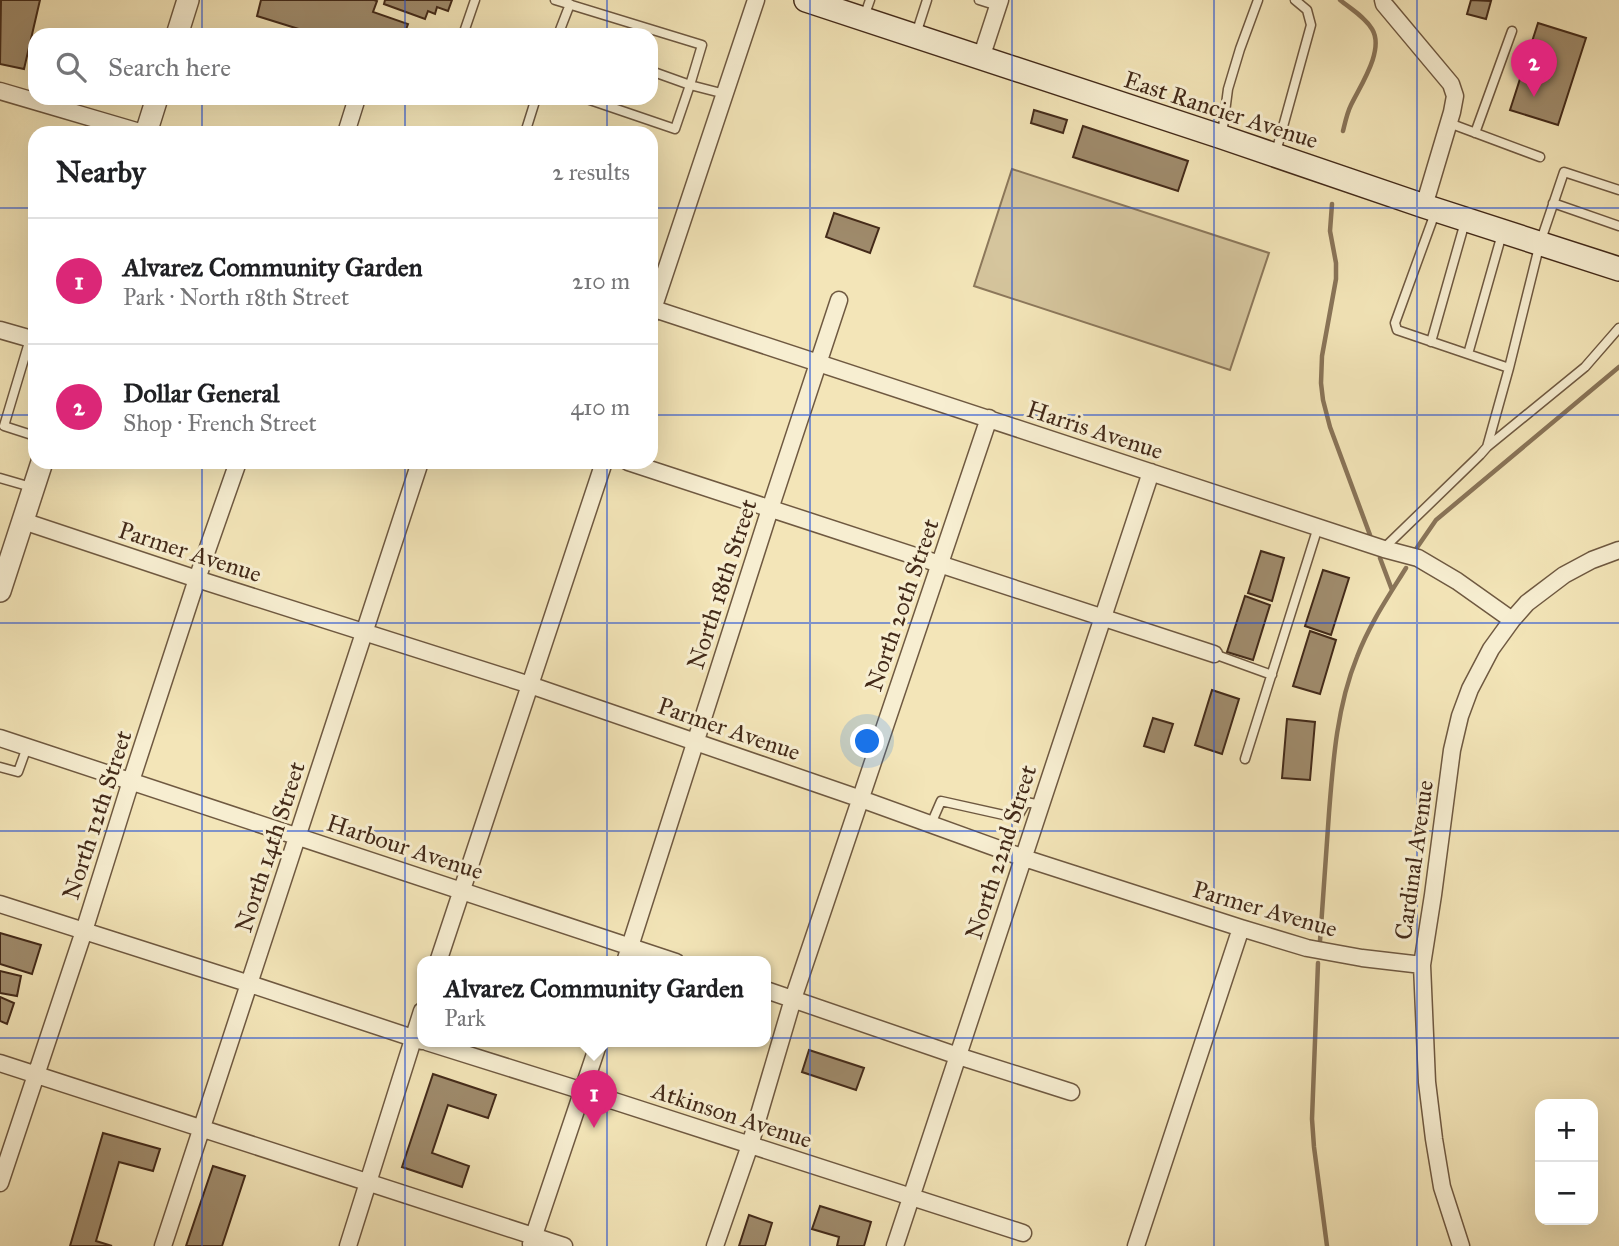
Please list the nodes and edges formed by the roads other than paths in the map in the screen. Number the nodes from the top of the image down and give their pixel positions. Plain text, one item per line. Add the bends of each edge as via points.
1 (188, 0) edge
2 (475, 0) edge
3 (555, 0) edge
4 (756, 0) edge
5 (927, 0) edge
6 (979, 0) edge
7 (1258, 0) edge
8 (1296, 0) edge
9 (1383, 0) edge
10 (816, 2) edge
11 (999, 3) edge
12 (569, 4) junction
13 (867, 10) edge
14 (179, 28) edge
15 (465, 28) edge
16 (560, 28) edge
17 (647, 28) edge
18 (658, 31) edge
19 (1512, 31) dead end
20 (915, 37) junction
21 (981, 58) junction
22 (658, 74) edge
23 (690, 85) junction
24 (0, 90) edge
25 (725, 94) junction
26 (28, 98) edge
27 (50, 105) edge
28 (154, 105) edge
29 (355, 105) edge
30 (535, 105) edge
31 (605, 105) edge
32 (1448, 123) junction
33 (121, 126) edge
34 (147, 126) edge
35 (348, 126) edge
36 (527, 126) edge
37 (1475, 133) junction
38 (1222, 137) junction
39 (1275, 155) junction
40 (1540, 156) dead end
41 (1619, 190) edge
42 (1553, 203) junction
43 (1430, 208) junction
44 (1466, 219) junction
45 (1619, 226) edge
46 (1503, 231) junction
47 (1540, 243) junction
48 (1619, 269) edge
49 (658, 293) edge
50 (839, 300) dead end
51 (658, 313) edge
52 (1619, 328) edge
53 (0, 330) edge
54 (28, 338) edge
55 (1431, 342) junction
56 (28, 351) edge
57 (1468, 354) junction
58 (818, 363) junction
59 (1509, 368) junction
60 (989, 418) junction
61 (28, 434) edge
62 (1487, 447) junction
63 (40, 469) edge
64 (236, 469) edge
65 (418, 469) edge
66 (602, 469) edge
67 (649, 469) edge
68 (1151, 472) junction
69 (0, 478) edge
70 (34, 487) junction
71 (770, 509) junction
72 (23, 522) junction
73 (1318, 527) junction
74 (1383, 549) junction
75 (1619, 550) edge
76 (939, 564) junction
77 (4, 568) edge
78 (197, 579) junction
79 (0, 591) edge
80 (1102, 618) junction
81 (1512, 620) junction
82 (363, 632) junction
83 (1214, 654) joint
84 (1272, 675) junction
85 (530, 685) junction
86 (0, 738) edge
87 (695, 742) junction
88 (27, 747) junction
89 (1245, 759) dead end
90 (0, 766) edge
91 (131, 781) junction
92 (861, 799) junction
93 (1041, 805) junction
94 (932, 824) junction
95 (297, 836) junction
96 (1024, 858) junction
97 (462, 890) junction
98 (0, 904) edge
99 (1241, 928) junction
100 (84, 932) junction
101 (627, 954) edge
102 (440, 956) edge
103 (1422, 965) junction
104 (250, 984) junction
105 (771, 992) edge
106 (793, 999) junction
107 (417, 1040) edge
108 (419, 1047) edge
109 (441, 1047) edge
110 (597, 1047) edge
111 (958, 1056) junction
112 (0, 1063) edge
113 (36, 1075) junction
114 (583, 1090) junction
115 (1071, 1091) dead end
116 (202, 1130) junction
117 (750, 1145) junction
118 (0, 1183) edge
119 (369, 1184) junction
120 (911, 1198) junction
121 (1023, 1233) dead end
122 (532, 1241) edge
123 (163, 1246) edge
124 (348, 1246) edge
125 (564, 1246) edge
126 (715, 1246) edge
127 (895, 1246) edge
128 (1136, 1246) edge
129 (1461, 1246) edge

1 - 14 street
2 - 15 lane
3 - 12 lane
4 - 25 street
5 - 20 lane
6 - 11 lane
7 - 38 lane via 1228,89
8 - 39 lane via 1307,10 1311,25
9 - 32 street via 1451,84 1455,96
10 - 13 main road, East Rancier Avenue
11 - 21 street
12 - 16 lane
12 - 17 lane
13 - 20 main road, East Rancier Avenue
18 - 23 lane via 702,45
19 - 37 lane
20 - 21 main road, East Rancier Avenue
21 - 38 main road, East Rancier Avenue
22 - 23 lane
23 - 25 lane
23 - 31 lane via 675,129
24 - 26 street
25 - 49 street
27 - 33 street
28 - 34 street
29 - 35 street
30 - 36 lane
32 - 37 lane
32 - 43 street
37 - 40 lane
38 - 39 main road, East Rancier Avenue
39 - 43 main road, East Rancier Avenue
41 - 42 lane via 1564,172
42 - 45 lane
42 - 47 lane
43 - 44 main road, East Rancier Avenue
43 - 55 lane via 1395,323 1397,330
44 - 46 main road, East Rancier Avenue
44 - 55 lane
46 - 47 main road, East Rancier Avenue
46 - 57 lane
47 - 48 main road, East Rancier Avenue
47 - 59 lane
50 - 58 street, North 18th Street
51 - 58 street, Harris Avenue
52 - 62 lane via 1585,367
53 - 54 street
55 - 57 lane
56 - 61 lane via 4,426
57 - 59 lane
58 - 60 street, Harris Avenue
58 - 71 street, North 18th Street
59 - 62 lane
60 - 68 street, Harris Avenue
60 - 76 street, North 20th Street
62 - 74 lane
63 - 70 street
64 - 78 street, North 12th Street
65 - 82 street, North 14th Street
66 - 85 street
67 - 71 street
68 - 73 street, Harris Avenue
68 - 80 street, North 22nd Street
69 - 70 lane
70 - 72 street
71 - 76 street
71 - 87 street, North 18th Street
72 - 77 street
72 - 78 street, Parmer Avenue
73 - 74 street, Harris Avenue
73 - 84 lane
74 - 81 street, Harris Avenue via 1418,558
75 - 81 street, Cardinal Avenue via 1564,575
76 - 80 street
76 - 92 street, North 20th Street
77 - 79 street
78 - 82 street, Parmer Avenue
78 - 91 street, North 12th Street
80 - 83 street
80 - 93 street, North 22nd Street
81 - 103 street, Cardinal Avenue via 1491,649 1460,716
82 - 85 street, Parmer Avenue
82 - 95 street, North 14th Street
83 - 84 lane
84 - 89 lane
85 - 87 street, Parmer Avenue
85 - 97 street
86 - 88 street, Harbour Avenue
87 - 92 street, Parmer Avenue
87 - 101 street, North 18th Street
88 - 90 lane via 18,772
88 - 91 street, Harbour Avenue
91 - 95 street, Harbour Avenue
91 - 100 street, North 12th Street
92 - 94 street, Parmer Avenue
92 - 106 street, North 20th Street
93 - 94 lane via 1026,802 1017,818 941,801
93 - 96 street, North 22nd Street
94 - 96 street, Parmer Avenue
95 - 97 street, Harbour Avenue
95 - 104 street, North 14th Street
96 - 99 street, Parmer Avenue
96 - 111 street, North 22nd Street
97 - 101 street, Harbour Avenue
97 - 102 street
98 - 100 street, Atkinson Avenue
99 - 103 street, Parmer Avenue via 1307,948
99 - 128 street
100 - 104 street, Atkinson Avenue
100 - 113 street, North 12th Street
103 - 129 street, Cardinal Avenue via 1434,1139 1442,1187
104 - 107 street, Atkinson Avenue
104 - 116 street, North 14th Street
105 - 106 street
106 - 111 street
106 - 117 street, North 20th Street
108 - 119 street
109 - 114 street, Atkinson Avenue
110 - 114 street
111 - 115 street
111 - 120 street, North 22nd Street
112 - 113 street
113 - 116 street
113 - 118 street, North 12th Street
114 - 117 street, Atkinson Avenue
114 - 122 street
116 - 119 street
116 - 123 street, North 14th Street
117 - 120 street, Atkinson Avenue
117 - 126 street, North 20th Street
119 - 122 street
119 - 124 street
120 - 121 street, Atkinson Avenue
120 - 127 street, North 22nd Street
122 - 125 street

